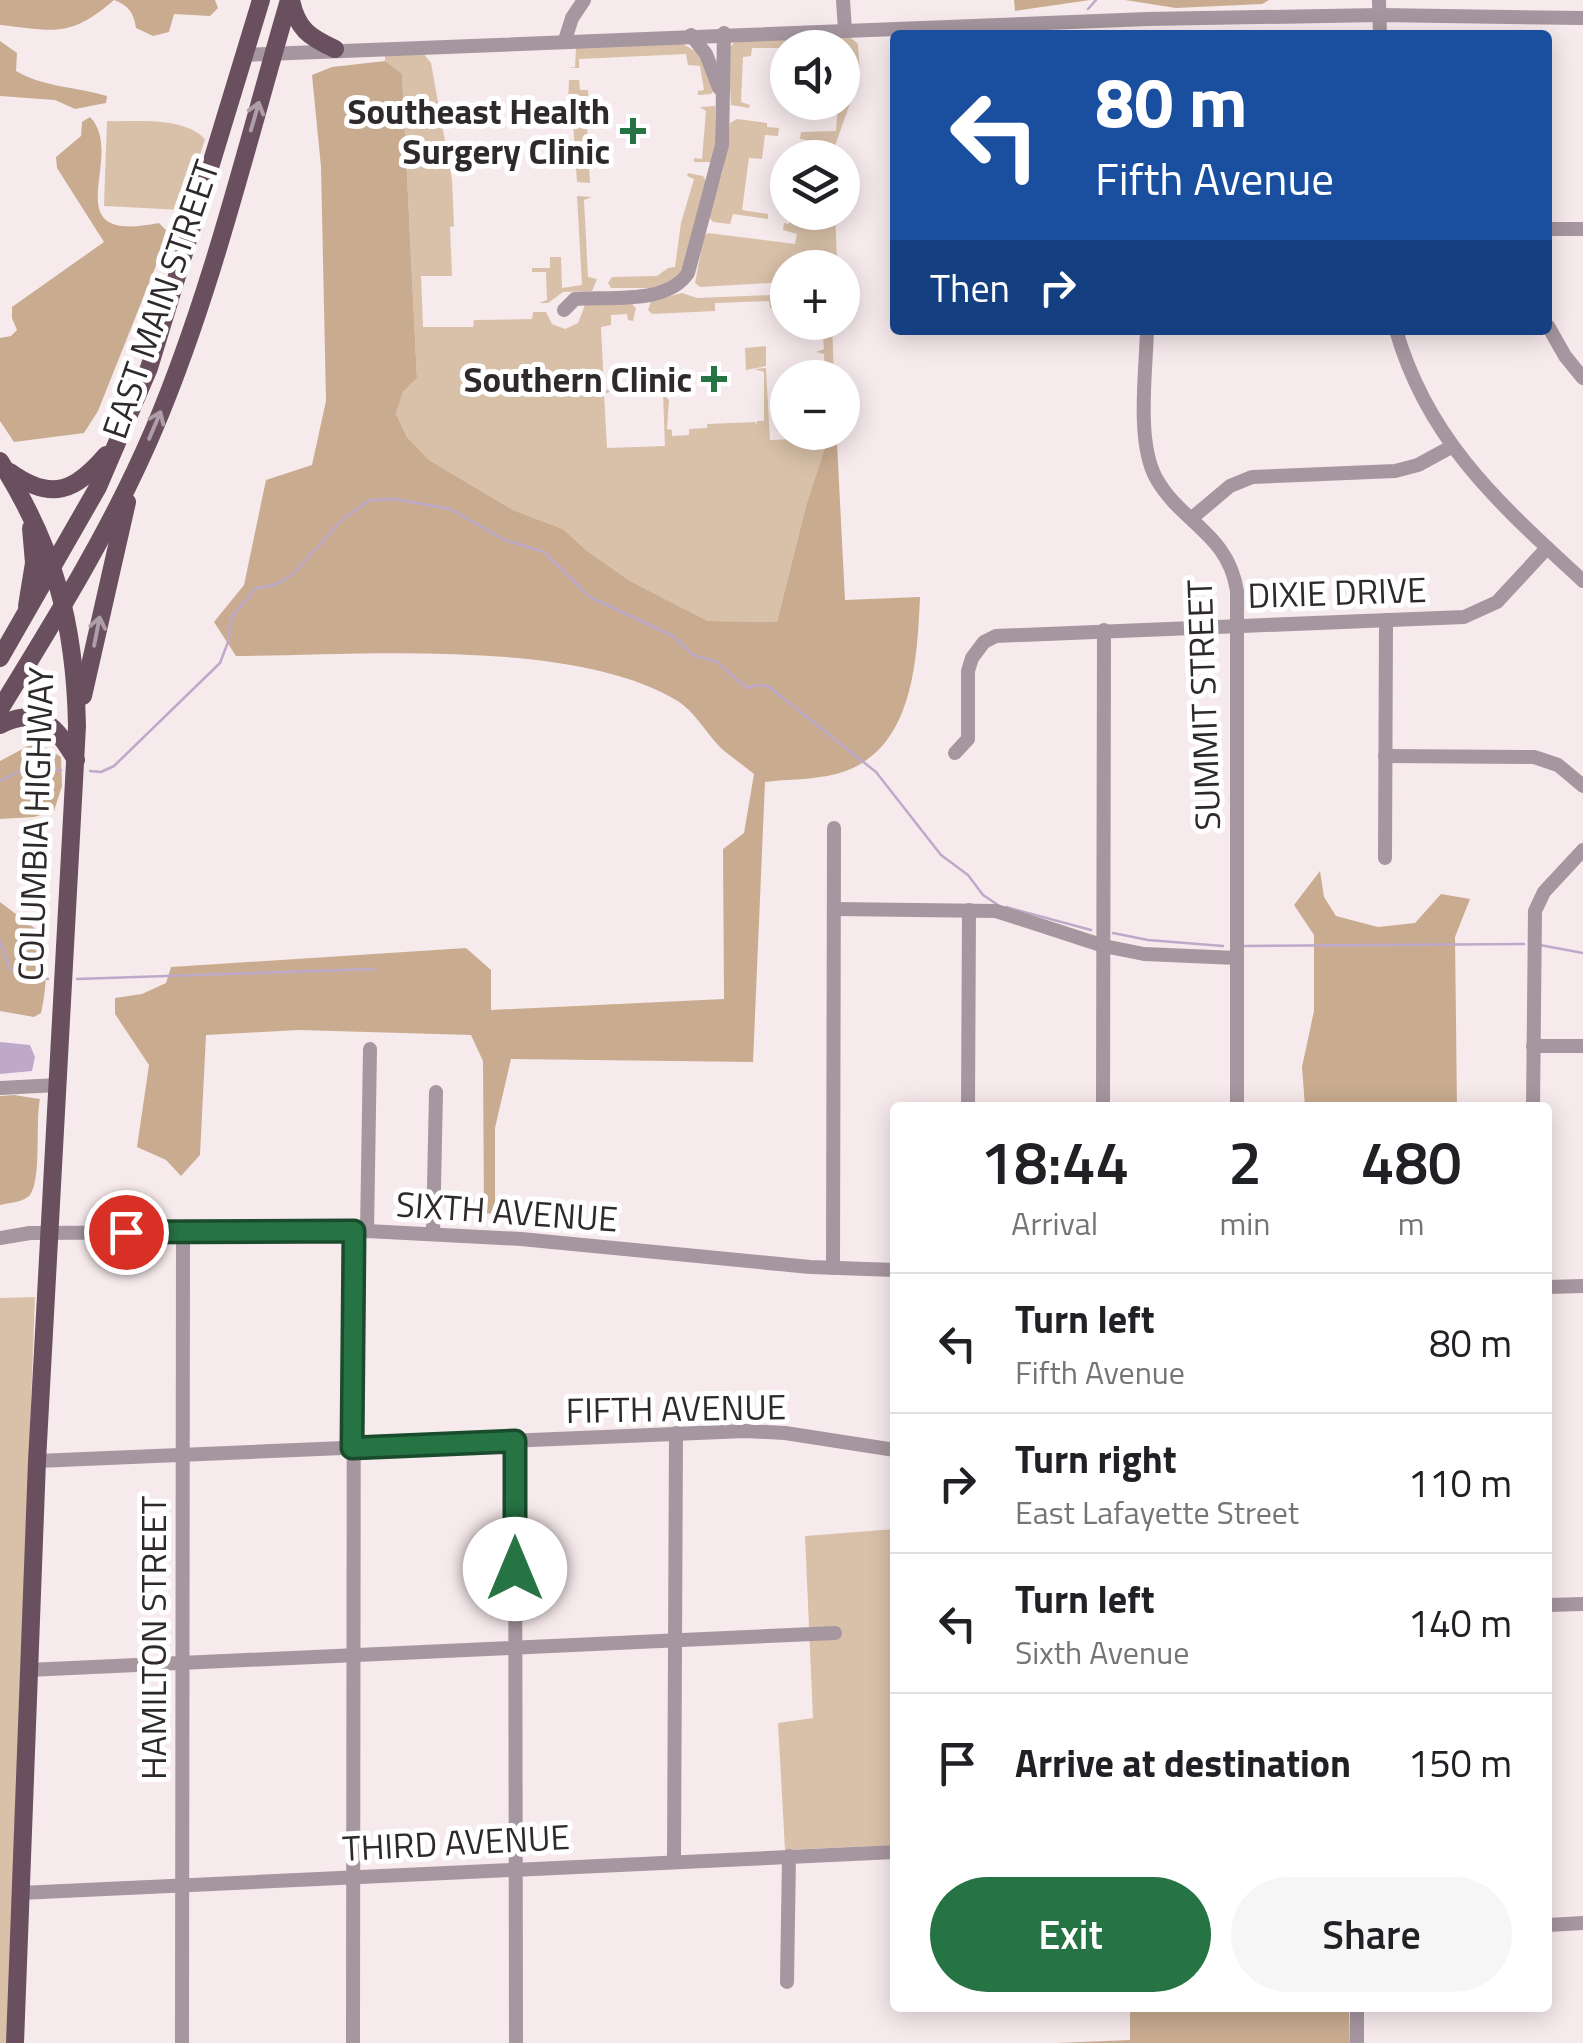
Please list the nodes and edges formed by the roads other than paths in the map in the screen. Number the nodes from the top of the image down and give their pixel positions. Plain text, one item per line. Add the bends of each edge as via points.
1 (261, 0) edge
2 (290, 0) edge
3 (584, 0) edge
4 (843, 0) edge
5 (1379, 7) edge
6 (1531, 16) junction
7 (1583, 18) edge
8 (1147, 27) edge
9 (844, 30) joint
10 (1532, 30) edge
11 (770, 32) edge
12 (724, 33) junction
13 (691, 35) junction
14 (564, 40) junction
15 (335, 49) junction
16 (274, 52) junction
17 (244, 54) junction
18 (723, 98) junction
19 (1552, 229) edge
20 (1583, 229) edge
21 (172, 298) junction
22 (198, 309) junction
23 (564, 310) dead end
24 (1552, 334) edge
25 (1146, 335) edge
26 (1398, 335) edge
27 (1583, 378) edge
28 (120, 439) junction
29 (1450, 446) junction
30 (2, 464) edge
31 (130, 482) junction
32 (28, 508) junction
33 (1192, 518) junction
34 (1547, 548) junction
35 (54, 567) junction
36 (1583, 581) edge
37 (64, 606) junction
38 (25, 616) junction
39 (1386, 620) junction
40 (1237, 626) junction
41 (1104, 630) junction
42 (0, 658) edge
43 (0, 710) edge
44 (0, 725) edge
45 (77, 726) junction
46 (955, 753) dead end
47 (1386, 756) junction
48 (76, 760) junction
49 (1583, 786) edge
50 (834, 828) dead end
51 (1583, 850) edge
52 (1385, 858) dead end
53 (834, 909) junction
54 (969, 910) junction
55 (1104, 946) junction
56 (1237, 958) junction
57 (1533, 1046) junction
58 (1583, 1046) edge
59 (370, 1049) dead end
60 (58, 1085) junction
61 (0, 1088) edge
62 (436, 1092) dead end
63 (968, 1102) edge
64 (1103, 1102) edge
65 (1237, 1102) edge
66 (1533, 1102) edge
67 (361, 1231) junction
68 (183, 1232) junction
69 (50, 1233) junction
70 (433, 1234) junction
71 (0, 1238) edge
72 (833, 1268) junction
73 (890, 1270) edge
74 (1583, 1286) edge
75 (1552, 1287) edge
76 (676, 1433) junction
77 (515, 1441) junction
78 (352, 1448) junction
79 (890, 1449) edge
80 (184, 1456) junction
81 (38, 1461) junction
82 (1583, 1604) edge
83 (1552, 1605) edge
84 (835, 1633) dead end
85 (674, 1642) junction
86 (515, 1649) junction
87 (352, 1656) junction
88 (182, 1665) junction
89 (28, 1670) junction
90 (890, 1852) edge
91 (789, 1856) junction
92 (674, 1862) junction
93 (516, 1870) junction
94 (352, 1877) junction
95 (183, 1886) junction
96 (20, 1893) junction
97 (1583, 1923) edge
98 (1552, 1924) edge
99 (787, 1982) dead end
100 (1356, 2012) edge
101 (15, 2043) edge
102 (182, 2043) edge
103 (353, 2043) edge
104 (516, 2043) edge
105 (1357, 2043) edge

1 - 17 main road, EAST MAIN STREET
2 - 15 main road via 306,34
2 - 16 main road, EAST MAIN STREET
3 - 14 street
4 - 9 street
5 - 6 street
5 - 8 street
6 - 7 street
6 - 10 street
8 - 9 street
11 - 12 street
12 - 13 street
12 - 18 street
13 - 14 street
13 - 18 street
14 - 15 street
15 - 16 street
16 - 17 street
22 -> 16 main road, EAST MAIN STREET
17 - 21 main road, EAST MAIN STREET
18 - 23 street via 719,160 683,282 658,293 575,298
19 - 20 street
21 - 22 main road
21 - 28 main road, EAST MAIN STREET
31 -> 22 main road, EAST MAIN STREET
24 - 27 street
25 - 33 street, SUMMIT STREET via 1148,458 1163,488
26 - 29 street via 1420,394
28 - 30 main road via 88,476 62,490 35,487
28 - 35 main road, EAST MAIN STREET
29 - 33 street via 1395,471 1246,479
29 - 34 street
30 - 32 main road, COLUMBIA HIGHWAY
31 - 37 main road, EAST MAIN STREET
45 -> 31 main road
32 - 35 main road, COLUMBIA HIGHWAY
32 - 38 main road via 34,564
33 - 40 street, SUMMIT STREET via 1228,560
34 - 36 street
34 - 39 street, DIXIE DRIVE via 1485,610 1456,618
35 - 37 main road, COLUMBIA HIGHWAY
35 - 38 main road, EAST MAIN STREET
37 - 43 main road, EAST MAIN STREET
37 - 45 main road, COLUMBIA HIGHWAY
38 - 42 main road, EAST MAIN STREET
39 - 40 street, DIXIE DRIVE
39 - 47 street
40 - 41 street, DIXIE DRIVE
40 - 56 street, SUMMIT STREET
41 - 46 street, DIXIE DRIVE via 1002,634 984,642 970,664 968,739
41 - 55 street
44 - 48 main road via 42,720 59,732
45 - 48 main road, COLUMBIA HIGHWAY
47 - 49 street via 1534,758 1558,765
47 - 52 street
48 - 60 main road, COLUMBIA HIGHWAY
50 - 53 street
51 - 57 street via 1535,911
53 - 54 street
53 - 72 street
54 - 55 street via 996,911
54 - 63 street
55 - 56 street
55 - 64 street
56 - 65 street, SUMMIT STREET
57 - 58 street
57 - 66 street
59 - 67 street
60 - 61 street
60 - 69 main road, COLUMBIA HIGHWAY
62 - 70 street
67 - 68 street, SIXTH AVENUE
67 - 70 street, SIXTH AVENUE
67 - 78 street
68 - 69 street, SIXTH AVENUE
68 - 80 street, HAMILTON STREET
69 - 71 street, SIXTH AVENUE
69 - 81 main road, COLUMBIA HIGHWAY
70 - 72 street, SIXTH AVENUE
72 - 73 street, SIXTH AVENUE
74 - 75 street
76 - 77 street, FIFTH AVENUE
76 - 79 street, FIFTH AVENUE via 785,1433
76 - 85 street
77 - 78 street, FIFTH AVENUE
77 - 86 street
78 - 80 street, FIFTH AVENUE
78 - 87 street
80 - 81 street, FIFTH AVENUE
80 - 88 street, HAMILTON STREET
81 - 89 main road, COLUMBIA HIGHWAY
82 - 83 street
84 - 85 street
85 - 86 street
85 - 92 street
86 - 87 street
86 - 93 street
87 - 88 street
87 - 94 street
88 - 89 street
88 - 95 street, HAMILTON STREET
89 - 96 main road, COLUMBIA HIGHWAY
90 - 91 street, THIRD AVENUE
91 - 92 street, THIRD AVENUE
91 - 99 street
92 - 93 street, THIRD AVENUE
93 - 94 street, THIRD AVENUE
93 - 104 street
94 - 95 street, THIRD AVENUE
94 - 103 street
95 - 96 street, THIRD AVENUE
95 - 102 street, HAMILTON STREET
96 - 101 main road, COLUMBIA HIGHWAY
97 - 98 street
100 - 105 street

